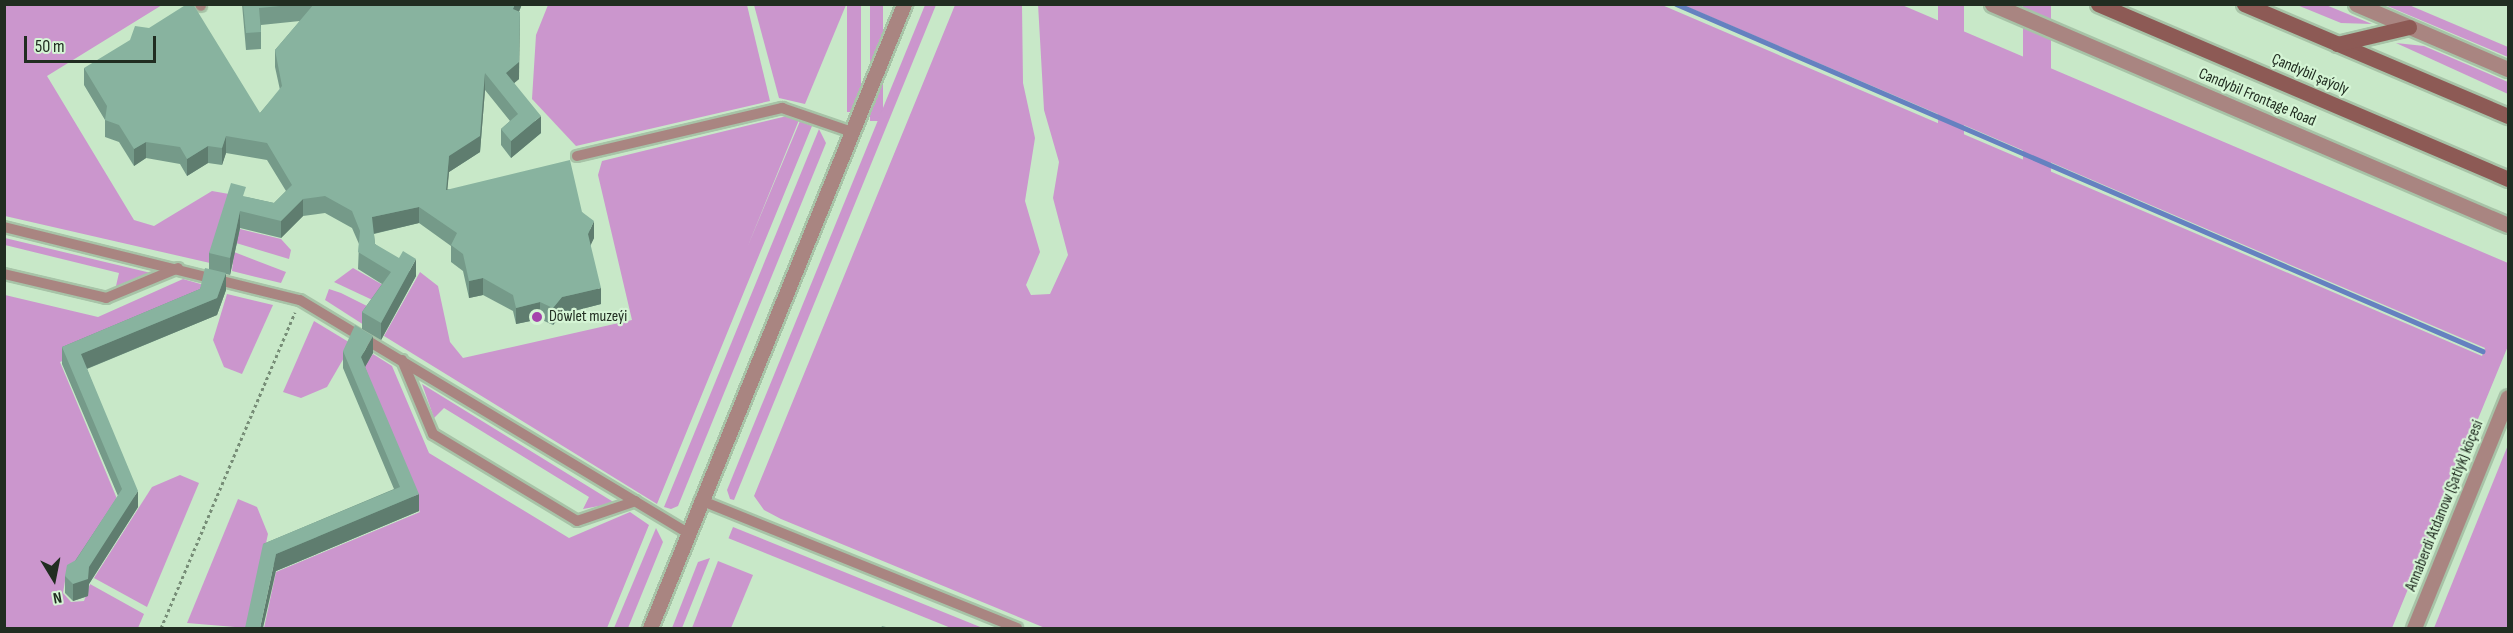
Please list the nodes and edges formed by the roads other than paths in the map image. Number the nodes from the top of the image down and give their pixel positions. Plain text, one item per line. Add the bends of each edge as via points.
1 (904, 4) edge
2 (1992, 4) edge
3 (2098, 4) edge
4 (2244, 4) edge
5 (2356, 4) edge
6 (2409, 27) junction
7 (2337, 44) junction
8 (2508, 69) edge
9 (2508, 116) edge
10 (852, 132) junction
11 (577, 156) dead end
12 (2507, 179) edge
13 (2508, 225) edge
14 (4, 227) edge
15 (177, 268) junction
16 (4, 274) edge
17 (402, 359) junction
18 (2508, 397) edge
19 (700, 500) junction
20 (636, 501) junction
21 (688, 533) junction
22 (650, 628) edge
23 (1017, 628) edge
24 (2414, 628) edge

1 - 10 street
2 - 13 street, Candybil Frontage Road
3 - 12 main road, Çandybil şaýoly
4 - 7 main road
5 - 6 street
6 - 7 main road
6 - 8 street
7 - 9 main road
10 - 11 lane via 782,108
10 - 19 street
14 - 15 lane
15 - 16 lane via 106,298
15 - 17 lane via 300,300
17 - 20 lane
17 - 20 lane via 433,434 577,521
18 - 24 street, Annaberdi Atdanow (Şatlyk) köçesi
19 - 21 street
19 - 23 lane
20 - 21 lane
21 - 22 street

